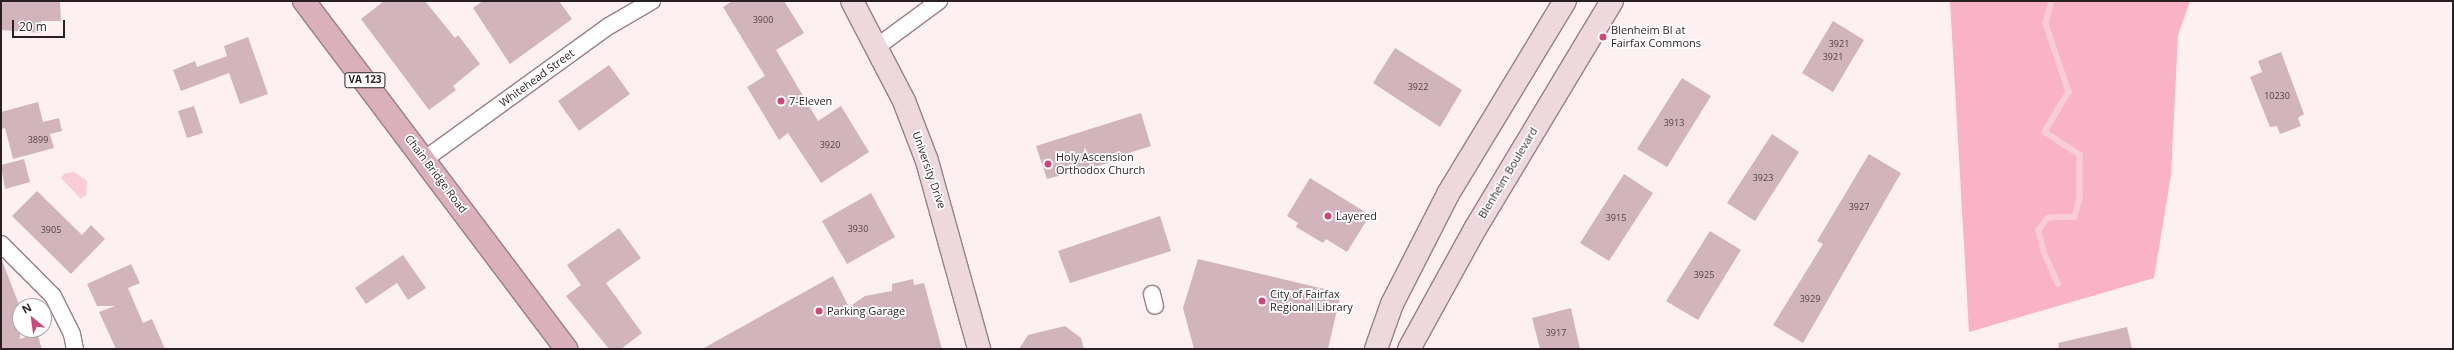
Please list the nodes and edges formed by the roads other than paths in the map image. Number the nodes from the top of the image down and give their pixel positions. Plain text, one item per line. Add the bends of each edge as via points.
1 (304, 1) edge
2 (652, 1) edge
3 (852, 1) edge
4 (939, 1) edge
5 (1566, 1) edge
6 (1612, 1) edge
7 (878, 46) junction
8 (425, 159) junction
9 (1, 244) edge
10 (76, 349) edge
11 (566, 349) edge
12 (979, 349) edge
13 (1376, 349) edge
14 (1409, 349) edge

1 - 8 main road, Chain Bridge Road / VA 123
2 - 8 street, Whitehead Street via 609,26
3 - 7 main road, University Drive
4 - 7 street
5 - 13 main road via 1448,194 1392,304
6 - 14 main road, Blenheim Boulevard via 1471,235
7 - 12 main road, University Drive via 927,161
8 - 11 main road, Chain Bridge Road / VA 123
9 - 10 street via 53,296 72,334

